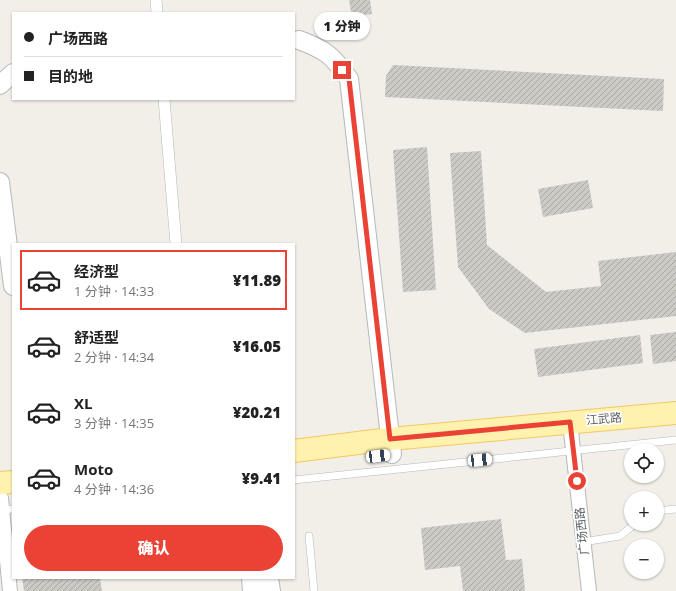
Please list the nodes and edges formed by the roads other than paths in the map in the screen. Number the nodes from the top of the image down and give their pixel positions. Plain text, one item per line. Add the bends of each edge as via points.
1 (156, 0) edge
2 (157, 12) edge
3 (299, 40) dead end
4 (12, 74) edge
5 (0, 85) edge
6 (164, 100) edge
7 (0, 182) edge
8 (176, 243) edge
9 (12, 278) edge
10 (676, 413) edge
11 (676, 428) edge
12 (572, 437) junction
13 (676, 440) edge
14 (391, 447) junction
15 (295, 451) edge
16 (295, 466) edge
17 (295, 480) edge
18 (5, 498) edge
19 (676, 509) edge
20 (664, 510) edge
21 (626, 531) edge
22 (309, 536) dead end
23 (583, 542) junction
24 (252, 579) edge
25 (268, 579) edge
26 (10, 591) edge
27 (253, 591) edge
28 (270, 591) edge
29 (314, 591) edge
30 (588, 591) edge

1 - 2 street
3 - 14 street via 319,48 336,61 349,79
4 - 5 street
6 - 8 street
7 - 9 street
10 - 12 main road, 江武路
11 - 12 main road, 江武路
12 - 13 lane
12 - 14 main road, 江武路
12 - 17 lane
12 - 23 street, 广场西路
14 - 15 main road, 江武路
14 - 16 main road, 江武路
18 - 26 street
19 - 20 lane
21 - 23 lane via 620,536
22 - 29 lane
23 - 30 street, 广场西路
24 - 27 main road
25 - 28 main road

